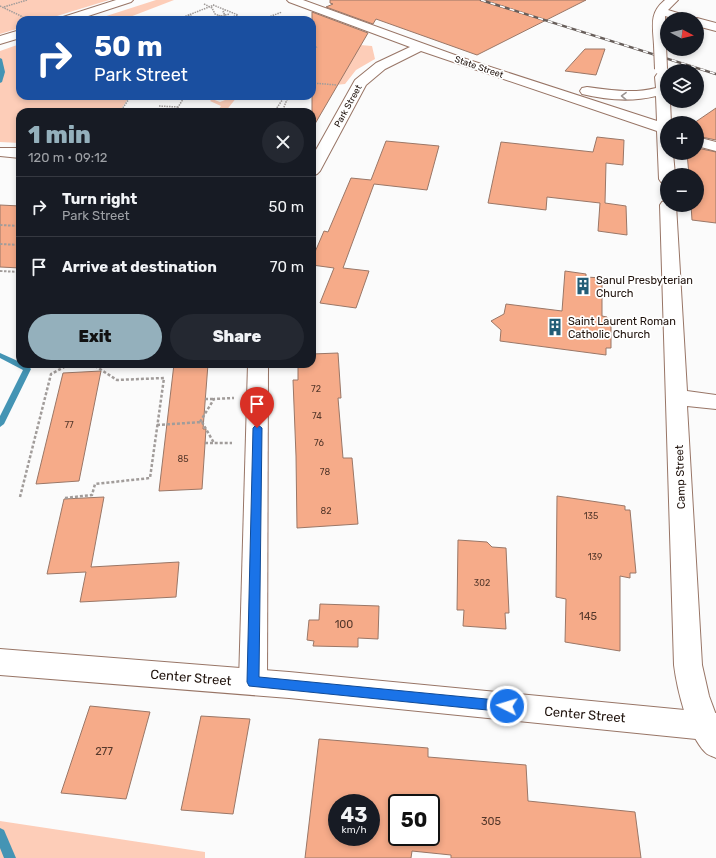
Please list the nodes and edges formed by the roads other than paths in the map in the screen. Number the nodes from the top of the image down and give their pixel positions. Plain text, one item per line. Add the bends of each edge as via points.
1 (127, 0) edge
2 (293, 0) edge
3 (323, 0) edge
4 (666, 3) edge
5 (308, 6) junction
6 (678, 12) edge
7 (77, 16) edge
8 (704, 24) edge
9 (716, 27) edge
10 (16, 35) edge
11 (0, 40) edge
12 (420, 47) junction
13 (661, 64) edge
14 (510, 78) junction
15 (660, 91) edge
16 (660, 127) edge
17 (704, 143) edge
18 (716, 147) edge
19 (1, 152) edge
20 (16, 153) edge
21 (316, 164) edge
22 (668, 212) edge
23 (258, 368) edge
24 (677, 397) junction
25 (716, 402) edge
26 (0, 662) edge
27 (253, 682) junction
28 (712, 732) edge

1 - 7 street
2 - 5 street, State Street
3 - 5 street
4 - 6 street
4 - 13 street, bridge via 658,16
5 - 12 street, State Street
8 - 9 street
10 - 11 street
12 - 14 street, State Street
12 - 21 street, Park Street via 368,73
15 -> 14 street via 646,96 616,96
14 - 16 street, State Street
17 - 18 street
19 - 20 street
22 - 24 street, Camp Street
23 - 27 street
24 - 25 street
24 - 28 street, Camp Street via 688,665 692,693
26 - 27 street, Center Street
27 - 28 street, Center Street

